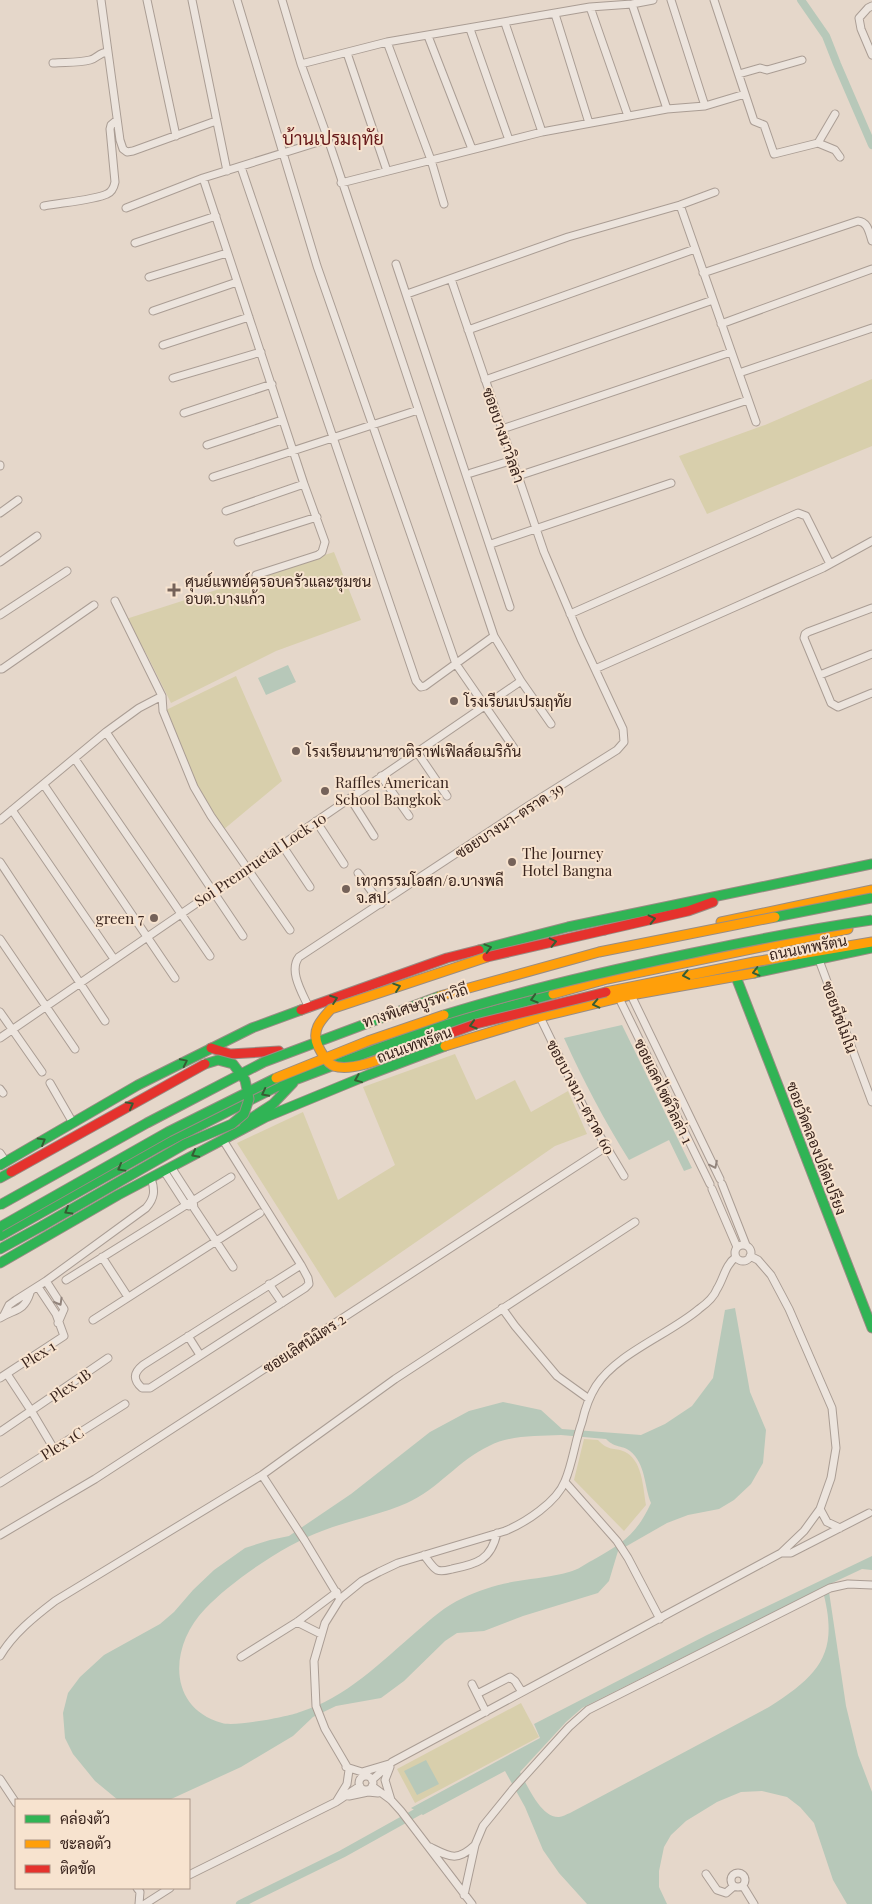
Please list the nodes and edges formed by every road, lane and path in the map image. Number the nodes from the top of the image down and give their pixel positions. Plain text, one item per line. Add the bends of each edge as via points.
1 (101, 0) edge
2 (147, 0) edge
3 (192, 0) edge
4 (237, 0) edge
5 (282, 0) edge
6 (653, 0) edge
7 (671, 0) edge
8 (714, 0) edge
9 (632, 4) junction
10 (590, 7) junction
11 (870, 7) edge
12 (555, 14) junction
13 (505, 23) junction
14 (470, 29) junction
15 (428, 36) junction
16 (387, 42) junction
17 (108, 52) junction
18 (347, 52) junction
19 (872, 55) edge
20 (802, 60) dead end
21 (53, 63) dead end
22 (301, 64) junction
23 (739, 74) junction
24 (746, 94) junction
25 (706, 106) junction
26 (667, 109) junction
27 (835, 114) dead end
28 (628, 116) junction
29 (117, 120) junction
30 (216, 121) junction
31 (589, 123) junction
32 (542, 132) junction
33 (176, 136) junction
34 (328, 139) junction
35 (509, 140) junction
36 (818, 143) junction
37 (472, 149) junction
38 (282, 153) junction
39 (840, 157) dead end
40 (431, 160) junction
41 (241, 167) junction
42 (227, 171) junction
43 (388, 171) junction
44 (203, 178) junction
45 (341, 183) junction
46 (715, 192) dead end
47 (444, 204) dead end
48 (680, 205) junction
49 (44, 206) dead end
50 (126, 208) dead end
51 (216, 216) junction
52 (872, 241) edge
53 (136, 243) dead end
54 (695, 249) junction
55 (227, 253) junction
56 (396, 264) dead end
57 (872, 270) edge
58 (703, 273) junction
59 (149, 277) dead end
60 (451, 279) junction
61 (237, 282) junction
62 (407, 294) junction
63 (713, 300) junction
64 (154, 311) dead end
65 (249, 317) junction
66 (722, 324) junction
67 (872, 328) edge
68 (468, 330) junction
69 (163, 345) dead end
70 (262, 352) junction
71 (731, 352) junction
72 (739, 373) junction
73 (173, 378) dead end
74 (485, 380) junction
75 (272, 384) junction
76 (748, 400) junction
77 (418, 410) junction
78 (184, 413) dead end
79 (282, 420) junction
80 (756, 422) dead end
81 (374, 425) junction
82 (502, 429) junction
83 (334, 437) junction
84 (207, 444) dead end
85 (293, 450) junction
86 (513, 460) junction
87 (471, 473) dead end
88 (518, 476) junction
89 (213, 477) dead end
90 (671, 483) dead end
91 (304, 484) junction
92 (18, 500) dead end
93 (226, 511) dead end
94 (0, 513) edge
95 (317, 517) junction
96 (536, 529) junction
97 (37, 536) dead end
98 (872, 541) edge
99 (238, 542) dead end
100 (490, 544) junction
101 (0, 562) edge
102 (830, 564) junction
103 (67, 571) dead end
104 (256, 575) dead end
105 (560, 590) joint
106 (115, 601) dead end
107 (94, 605) dead end
108 (510, 607) dead end
109 (872, 608) edge
110 (570, 614) junction
111 (0, 615) edge
112 (494, 636) junction
113 (872, 654) edge
114 (456, 664) junction
115 (0, 669) edge
116 (595, 670) junction
117 (820, 675) junction
118 (521, 681) junction
119 (872, 693) edge
120 (162, 696) junction
121 (484, 706) junction
122 (551, 724) dead end
123 (106, 732) junction
124 (514, 748) dead end
125 (417, 752) junction
126 (75, 759) junction
127 (381, 776) junction
128 (44, 785) junction
129 (447, 796) dead end
130 (350, 798) junction
131 (12, 810) junction
132 (410, 816) dead end
133 (0, 820) edge
134 (316, 822) junction
135 (374, 836) dead end
136 (282, 845) junction
137 (0, 862) edge
138 (344, 864) dead end
139 (872, 864) edge
140 (248, 868) junction
141 (358, 873) dead end
142 (310, 887) dead end
143 (872, 890) edge
144 (214, 891) junction
145 (740, 892) junction
146 (872, 898) edge
147 (381, 904) junction
148 (181, 913) junction
149 (872, 913) edge
150 (872, 920) edge
151 (872, 924) edge
152 (290, 930) dead end
153 (243, 936) dead end
154 (148, 937) junction
155 (0, 939) edge
156 (872, 942) edge
157 (872, 948) edge
158 (210, 956) dead end
159 (114, 960) junction
160 (819, 960) junction
161 (736, 977) junction
162 (175, 978) dead end
163 (80, 983) junction
164 (631, 995) junction
165 (619, 998) junction
166 (46, 1006) junction
167 (309, 1008) junction
168 (0, 1012) edge
169 (540, 1017) junction
170 (105, 1021) dead end
171 (12, 1030) junction
172 (0, 1038) edge
173 (211, 1048) junction
174 (75, 1049) dead end
175 (279, 1051) junction
176 (42, 1072) dead end
177 (296, 1080) junction
178 (50, 1083) dead end
179 (872, 1102) edge
180 (73, 1123) junction
181 (243, 1129) junction
182 (222, 1140) junction
183 (606, 1147) junction
184 (0, 1152) edge
185 (3, 1164) edge
186 (167, 1169) junction
187 (624, 1176) dead end
188 (231, 1177) dead end
189 (0, 1178) edge
190 (151, 1178) junction
191 (725, 1193) junction
192 (715, 1196) junction
193 (0, 1200) edge
194 (191, 1204) junction
195 (0, 1205) edge
196 (260, 1213) dead end
197 (0, 1219) edge
198 (635, 1222) dead end
199 (0, 1227) edge
200 (0, 1236) edge
201 (216, 1241) junction
202 (746, 1245) junction
203 (737, 1247) junction
204 (0, 1249) edge
205 (750, 1256) junction
206 (102, 1257) junction
207 (736, 1257) junction
208 (0, 1263) edge
209 (301, 1265) junction
210 (233, 1267) dead end
211 (66, 1280) dead end
212 (46, 1281) junction
213 (270, 1284) junction
214 (38, 1287) junction
215 (30, 1293) junction
216 (128, 1297) junction
217 (16, 1300) junction
218 (282, 1303) junction
219 (22, 1307) junction
220 (502, 1308) junction
221 (2, 1316) edge
222 (93, 1320) dead end
223 (58, 1324) junction
224 (872, 1328) edge
225 (188, 1336) junction
226 (200, 1355) junction
227 (108, 1358) dead end
228 (3, 1376) edge
229 (589, 1399) junction
230 (125, 1404) dead end
231 (32, 1412) junction
232 (0, 1432) edge
233 (54, 1449) junction
234 (262, 1475) junction
235 (565, 1482) junction
236 (0, 1483) edge
237 (820, 1509) junction
238 (869, 1513) dead end
239 (840, 1528) junction
240 (497, 1533) junction
241 (0, 1535) edge
242 (781, 1553) junction
243 (424, 1555) junction
244 (872, 1585) edge
245 (339, 1596) junction
246 (660, 1619) junction
247 (297, 1622) junction
248 (321, 1634) junction
249 (0, 1656) edge
250 (241, 1657) dead end
251 (472, 1684) dead end
252 (522, 1692) junction
253 (477, 1694) junction
254 (486, 1712) junction
255 (391, 1763) junction
256 (347, 1769) junction
257 (0, 1779) edge
258 (372, 1783) junction
259 (359, 1784) junction
260 (344, 1797) junction
261 (389, 1799) junction
262 (15, 1802) edge
263 (336, 1802) junction
264 (428, 1846) junction
265 (474, 1846) junction
266 (706, 1874) dead end
267 (190, 1875) edge
268 (734, 1886) junction
269 (743, 1886) junction
270 (138, 1889) edge
271 (168, 1889) edge
272 (464, 1895) junction
273 (139, 1904) edge
274 (145, 1904) edge
275 (472, 1904) edge
276 (754, 1904) edge

1 - 17 street
2 - 33 street
3 - 30 street
4 - 38 street
5 - 22 street
6 - 9 street
7 - 25 street
8 - 23 street
9 - 10 street
9 - 26 street
10 - 12 street
10 - 28 street
11 - 19 street via 859,18
12 - 13 street
12 - 31 street
13 - 14 street
13 - 32 street
14 - 15 street
14 - 35 street
15 - 16 street
15 - 37 street
16 - 18 street
16 - 40 street
17 - 21 street via 94,59
17 - 29 street
18 - 22 street
18 - 43 street
20 - 23 street
22 - 34 street
23 - 24 street
24 - 25 street
24 - 36 street via 754,121 764,125 774,154
25 - 26 street
26 - 28 street
27 - 36 street
28 - 31 street
29 - 33 street via 120,140 127,152
29 - 49 street via 110,129 113,189 102,196
30 - 33 street
30 - 42 street
31 - 32 street
32 - 35 street
34 - 38 street
34 - 45 street
35 - 37 street
36 - 39 street via 834,150
37 - 40 street
38 - 41 street
38 - 81 street via 317,266
40 - 43 street
40 - 47 street
41 - 42 street
41 - 83 street
42 - 44 street
43 - 45 street
44 - 50 street
44 - 51 street
45 - 77 street
46 - 48 street
48 - 54 street
48 - 60 street via 568,238
51 - 53 street
51 - 55 street
52 - 58 street via 867,225 858,221
54 - 58 street
54 - 68 street
55 - 59 street
55 - 61 street
56 - 62 street
57 - 66 street
58 - 63 street
60 - 62 street
60 - 68 street, ซอยบางนาวิลล่า
61 - 64 street
61 - 65 street
62 - 100 street
63 - 66 street
63 - 74 street
65 - 69 street
65 - 70 street
66 - 71 street
67 - 72 street
68 - 74 street, ซอยบางนาวิลล่า
70 - 73 street
70 - 75 street
71 - 72 street
71 - 82 street
72 - 76 street
74 - 82 street, ซอยบางนาวิลล่า
75 - 78 street
75 - 79 street
76 - 80 street
76 - 88 street
77 - 81 street
77 - 112 street
79 - 84 street
79 - 85 street
81 - 83 street
81 - 114 street
82 - 86 street, ซอยบางนาวิลล่า
83 - 85 street
83 - 114 street via 416,681 421,687 425,686
85 - 89 street
85 - 91 street
86 - 87 street
86 - 88 street, ซอยบางนาวิลล่า
88 - 96 street, ซอยบางนาวิลล่า
90 - 96 street
91 - 93 street
91 - 95 street
92 - 94 street
95 - 99 street
95 - 104 street via 325,542 322,552
96 - 100 street
96 - 105 street, ซอยบางนาวิลล่า
97 - 101 street
98 - 102 street
100 - 108 street
102 - 110 street via 806,516 798,513
102 - 116 street
103 - 111 street
105 - 110 street, ซอยบางนา-ตราด 39
106 - 120 street
107 - 115 street
109 - 117 street via 805,634
110 - 116 street, ซอยบางนา-ตราด 39
112 - 114 street
112 - 118 street
113 - 117 street
114 - 121 street
116 - 147 street, ซอยบางนา-ตราด 39 via 623,729 621,747
117 - 119 street via 834,706
118 - 121 street, Soi Premruetal Lock 10
118 - 122 street
120 - 123 street
120 - 140 street via 163,711 194,787
121 - 124 street
121 - 125 street, Soi Premruetal Lock 10
123 - 126 street
123 - 144 street
125 - 127 street, Soi Premruetal Lock 10
125 - 129 street
126 - 128 street
126 - 148 street
127 - 130 street, Soi Premruetal Lock 10
127 - 132 street
128 - 131 street
128 - 154 street
130 - 134 street, Soi Premruetal Lock 10
130 - 135 street
131 - 133 street
131 - 159 street
134 - 136 street, Soi Premruetal Lock 10
134 - 138 street
136 - 140 street, Soi Premruetal Lock 10
136 - 142 street
137 - 163 street
139 - 145 main road
140 - 144 street, Soi Premruetal Lock 10
140 - 152 street
141 - 147 street
143 - 175 main road via 578,953 424,995
144 - 148 street, Soi Premruetal Lock 10
144 - 153 street
156 -> 145 main road, bridge via 606,992 476,1024 359,1065 337,1067 324,1058 316,1041 318,1023 331,1009 475,960 688,911
167 -> 145 main road via 456,956 568,927
146 - 195 main road, ทางพิเศษบูรพาวิถี, bridge via 599,952 426,1000 264,1062
147 - 167 street, ซอยบางนา-ตราด 39 via 299,957 294,970
148 - 154 street, Soi Premruetal Lock 10
148 - 158 street
149 - 197 main road, ทางพิเศษบูรพาวิถี, bridge via 782,927 602,965 430,1011 269,1073 153,1132
150 - 199 main road, bridge via 783,934 604,972 432,1018 272,1080 156,1139
151 -> 177 main road, ถนนเทพรัตน via 607,979 435,1027
154 - 159 street, Soi Premruetal Lock 10
154 - 162 street
155 - 166 street
157 - 160 main road, ถนนเทพรัตน
159 - 163 street, Soi Premruetal Lock 10
160 -> 161 main road, ถนนเทพรัตน
160 - 179 street, ซอยนีชโมโน
161 - 164 main road, ถนนเทพรัตน
161 - 224 main road, ซอยวัดคลองปลัดเปรียง
163 - 166 street, Soi Premruetal Lock 10
163 - 170 street
164 - 165 main road, ถนนเทพรัตน
164 -> 191 street, ซอยเลคไซด์วิลล่า 1
165 -> 169 main road, ถนนเทพรัตน
165 - 192 street, ซอยเลคไซด์วิลล่า 1
166 - 171 street, Soi Premruetal Lock 10
166 - 174 street
167 - 173 main road via 252,1028
168 - 171 street
169 -> 181 main road, ถนนเทพรัตน via 468,1038 368,1075
169 - 183 street, ซอยบางนา-ตราด 60
171 - 172 street, Soi Premruetal Lock 10
171 - 176 street
173 - 175 main road via 230,1054
180 -> 173 main road
175 - 193 main road via 145,1119
177 - 181 main road via 273,1104 247,1121
177 -> 200 main road, ถนนเทพรัตน via 160,1146
178 - 180 street
185 -> 180 main road
181 - 182 main road, ถนนเทพรัตน
182 -> 186 main road, ถนนเทพรัตน
182 - 209 street
183 - 187 street, ซอยบางนา-ตราด 60
183 - 241 street, ซอยเลิศนิมิตร 2 via 95,1478
184 - 185 street
186 - 190 main road, ถนนเทพรัตน
186 - 194 street
188 - 194 street
189 -> 204 main road, bridge via 202,1065 218,1060 233,1064 245,1080 250,1099 244,1114 232,1124 185,1144
190 - 208 main road, ถนนเทพรัตน
190 - 212 street via 154,1194 146,1208
191 - 192 street
191 - 202 street, ซอยเลคไซด์วิลล่า 1
192 - 203 street, ซอยเลคไซด์วิลล่า 1
194 - 201 street
194 - 206 street
196 - 201 street
198 - 220 street
201 - 210 street
201 - 216 street
202 - 203 street
202 - 205 street, ซอยเลคไซด์วิลล่า 1
203 - 207 street, ซอยเลคไซด์วิลล่า 1
205 - 207 street via 746,1260
205 - 237 street via 771,1275 832,1408 836,1448 831,1478
206 - 211 street
206 - 216 street
207 - 229 street via 727,1265 717,1291 699,1310 618,1364 596,1385
209 - 213 street
209 - 218 street via 309,1284
212 - 214 street
212 -> 223 street via 64,1309
213 - 218 street
213 - 225 street
214 - 215 street
214 - 223 street via 56,1314
215 - 217 street
215 - 219 street
216 - 222 street
217 - 219 street
217 - 221 street
218 - 226 street
219 - 221 street
220 - 229 street via 557,1376
220 - 234 street via 395,1379
223 - 228 street, Plex 1 via 64,1333 62,1338
225 - 226 street
225 - 226 street via 136,1371 137,1383 142,1388 150,1388
227 - 231 street, Plex 1B
228 - 231 street
229 - 235 street
230 - 233 street, Plex 1C
231 - 232 street, Plex 1B
231 - 233 street
233 - 236 street, Plex 1C
234 - 245 street
234 - 249 street via 55,1601 35,1616
235 - 240 street via 532,1516
235 - 246 street via 628,1558
237 - 239 street via 827,1522
237 - 242 street via 804,1531
238 - 239 street
239 - 242 street via 790,1553
240 - 243 street
240 - 243 street via 490,1551 472,1565 442,1571
242 - 246 street
243 - 245 street via 379,1572
244 - 265 street via 848,1584 830,1588 588,1710 513,1788 483,1826
245 - 247 street
245 - 248 street
246 - 252 street
247 - 248 street
247 - 250 street
248 - 256 street via 314,1661 315,1702 324,1729
251 - 253 street
252 - 253 street via 510,1677
252 - 254 street
253 - 254 street
254 - 255 street
255 - 256 street via 362,1772
255 - 258 street
255 - 261 street via 385,1780
256 - 259 street
256 - 263 street via 347,1784
257 - 262 street
258 - 259 street via 364,1790
258 - 259 street via 367,1776 361,1778
258 - 261 street
259 - 260 street
260 - 261 street via 373,1792
260 - 263 street
261 - 264 street
263 - 267 street
264 - 265 street via 457,1857
264 - 272 street
265 - 272 street
266 - 268 street via 721,1892 726,1893
268 - 269 street
268 - 269 street via 731,1878 738,1872 745,1877
269 - 276 street
270 - 273 street
271 - 274 street
272 - 275 street

